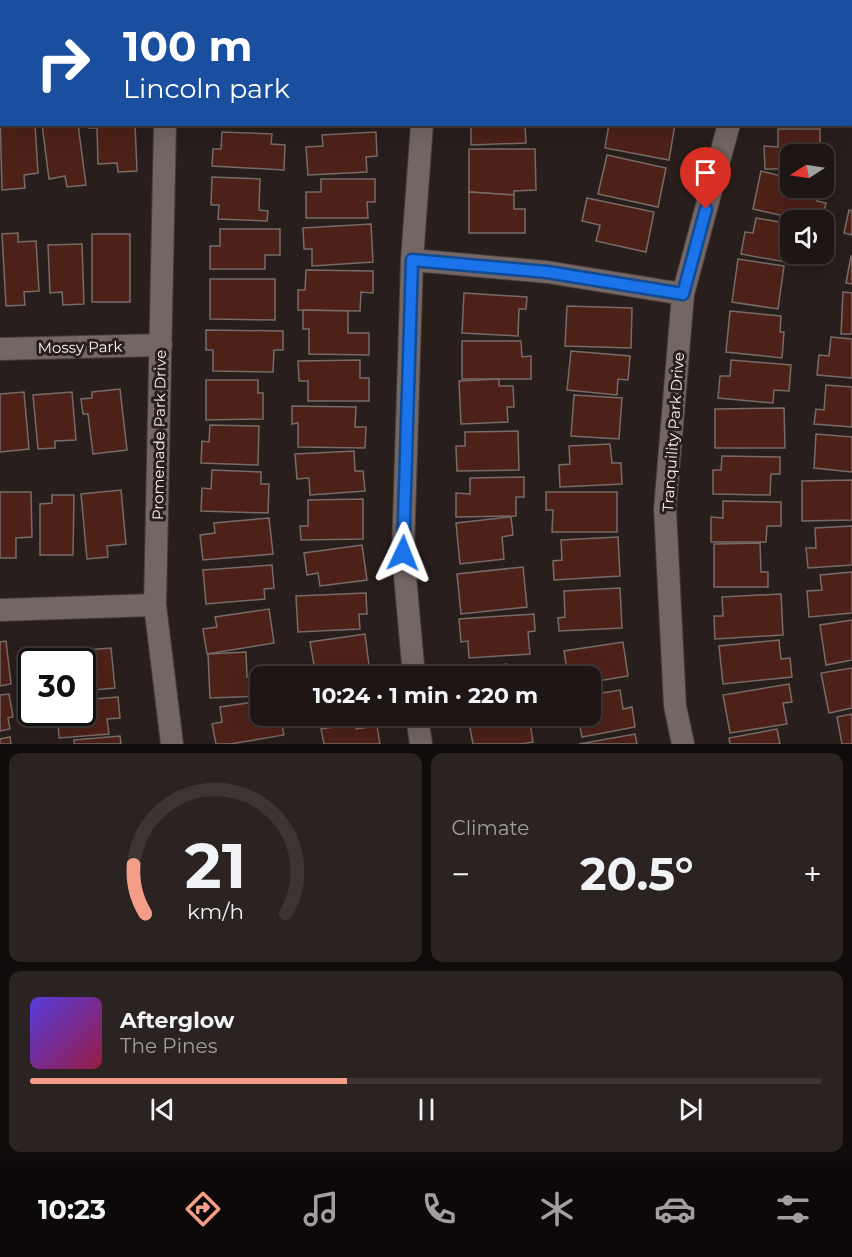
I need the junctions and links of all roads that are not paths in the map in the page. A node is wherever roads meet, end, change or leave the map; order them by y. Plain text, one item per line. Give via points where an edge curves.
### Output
1 (165, 126) edge
2 (422, 126) edge
3 (728, 126) edge
4 (412, 260) junction
5 (683, 294) junction
6 (161, 345) junction
7 (0, 349) edge
8 (155, 605) junction
9 (0, 610) edge
10 (413, 666) edge
11 (418, 726) edge
12 (172, 744) edge
13 (421, 744) edge
14 (683, 744) edge

1 - 6 street, Promenade Park Drive
2 - 4 street
3 - 5 street, Tranquility Park Drive
4 - 5 street via 547,272
4 - 10 street via 403,553
5 - 14 street, Tranquility Park Drive via 665,509 675,706
6 - 7 street, Mossy Park
6 - 8 street, Promenade Park Drive
8 - 9 street
8 - 12 street, Promenade Park Drive
11 - 13 street

